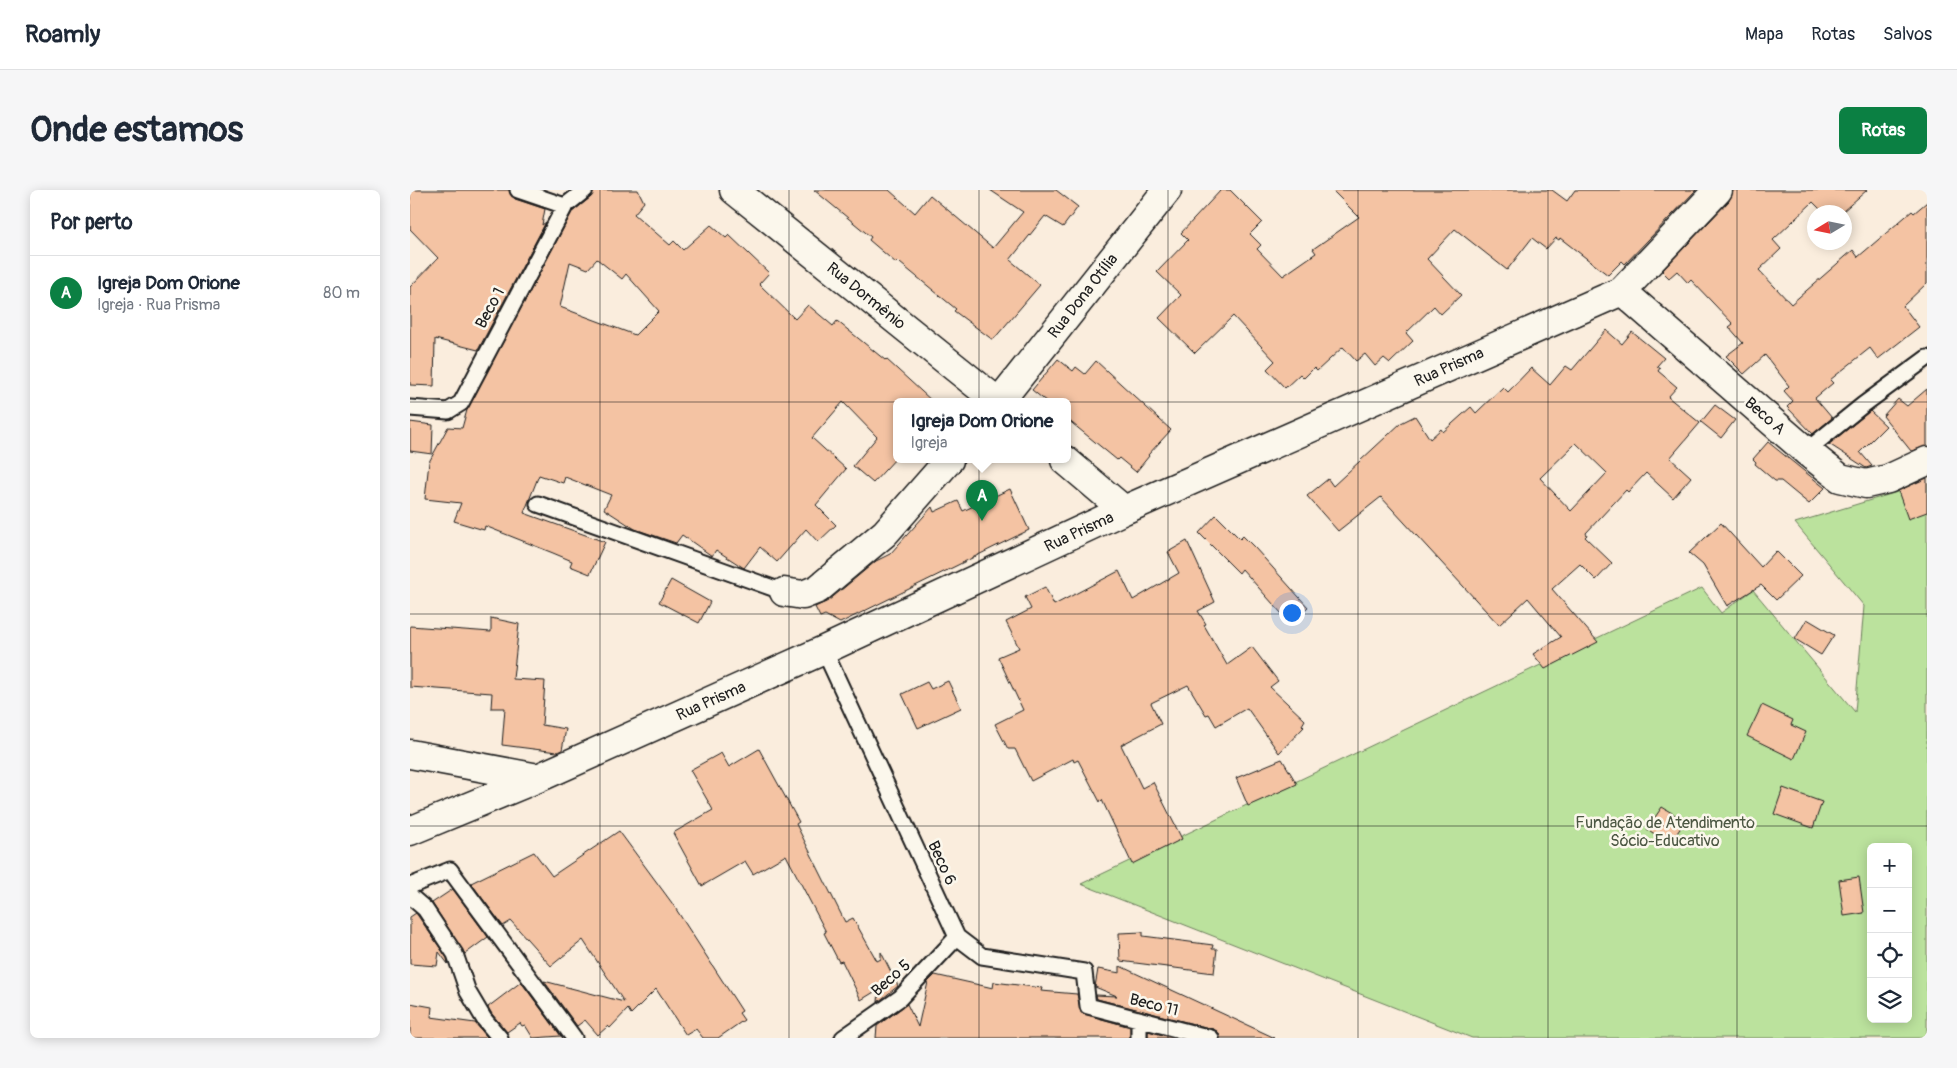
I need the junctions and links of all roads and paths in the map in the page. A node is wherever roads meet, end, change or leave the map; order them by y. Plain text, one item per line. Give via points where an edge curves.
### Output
1 (518, 190) edge
2 (586, 190) edge
3 (734, 190) edge
4 (1167, 190) edge
5 (1718, 190) edge
6 (565, 206) junction
7 (1622, 291) junction
8 (1927, 358) edge
9 (993, 398) edge
10 (1001, 398) edge
11 (410, 408) edge
12 (1806, 451) junction
13 (1927, 461) edge
14 (946, 463) edge
15 (1069, 463) edge
16 (538, 504) dead end
17 (1124, 510) junction
18 (784, 592) joint
19 (824, 650) junction
20 (410, 754) edge
21 (538, 778) junction
22 (410, 831) edge
23 (410, 886) edge
24 (410, 896) edge
25 (958, 937) junction
26 (1088, 1006) joint
27 (1139, 1019) junction
28 (500, 1038) edge
29 (574, 1038) edge
30 (843, 1038) edge
31 (1139, 1038) edge
32 (1211, 1038) edge

1 - 6 lane
2 - 6 lane, Beco 1
3 - 9 street, Rua Dormênio
4 - 10 street, Rua Dona Otília
5 - 7 street, Rua Prisma
6 - 11 lane, Beco 1 via 461,403 448,411
7 - 12 street, Beco A
7 - 17 street, Rua Prisma
8 - 12 lane
12 - 13 street, Beco A via 1840,478 1866,484 1888,479
14 - 18 street via 885,533 818,589 803,595
15 - 17 street
16 - 18 lane
17 - 19 street, Rua Prisma
19 - 21 street, Rua Prisma
19 - 25 lane, Beco 6
20 - 21 street
21 - 22 street, Rua Prisma
23 - 29 lane via 450,870
24 - 28 lane via 425,909 455,954 468,992
25 - 26 lane, Beco 6 via 982,956 1084,972
25 - 30 lane, Beco 5 via 900,998
26 - 27 lane, Beco 11
27 - 31 lane
27 - 32 lane, Beco 11

